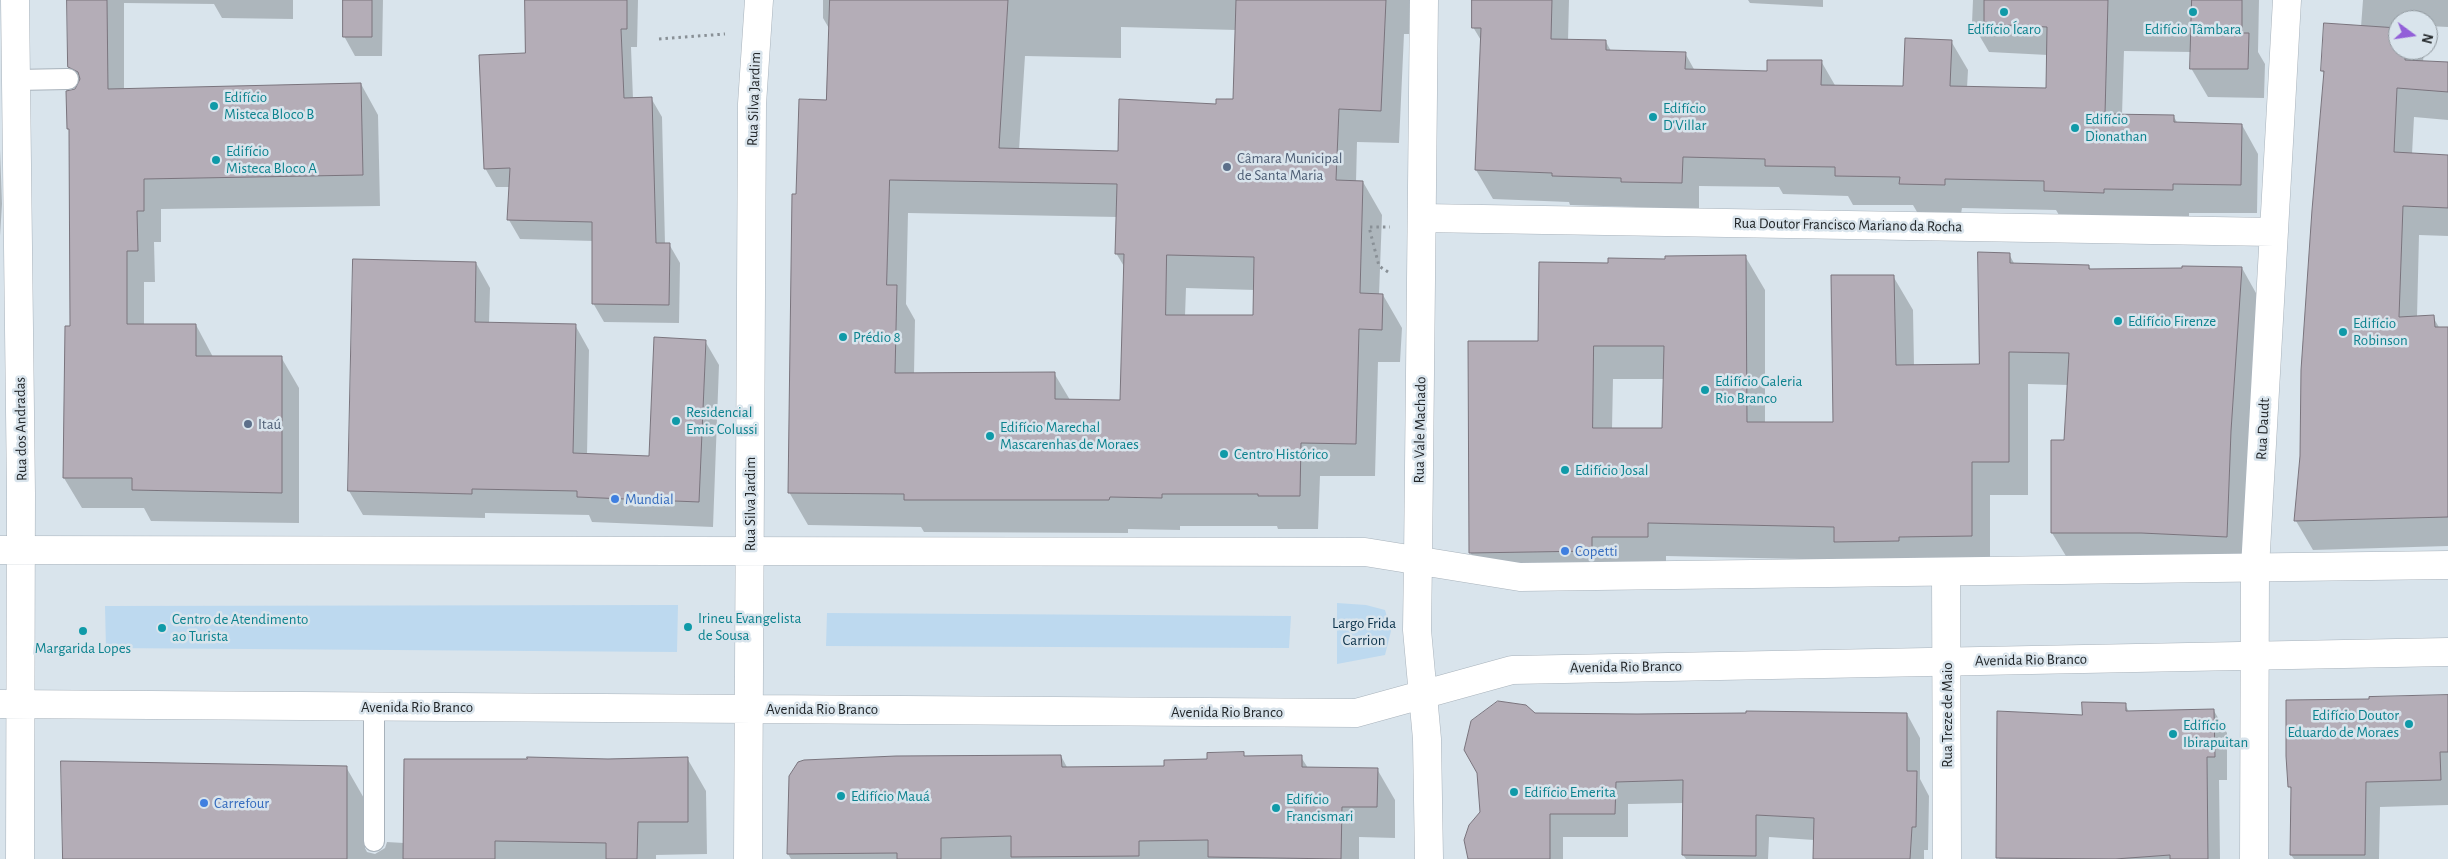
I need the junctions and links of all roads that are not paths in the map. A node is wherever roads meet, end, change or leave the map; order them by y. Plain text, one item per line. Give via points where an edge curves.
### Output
1 (15, 0) edge
2 (759, 0) edge
3 (1424, 0) edge
4 (2287, 0) edge
5 (68, 79) dead end
6 (16, 80) junction
7 (1422, 218) junction
8 (2274, 232) junction
9 (11, 551) edge
10 (749, 551) junction
11 (1418, 560) junction
12 (2448, 565) edge
13 (2255, 568) junction
14 (1946, 572) junction
15 (2448, 652) edge
16 (2255, 656) junction
17 (1947, 661) junction
18 (1423, 694) junction
19 (10, 704) edge
20 (374, 707) junction
21 (748, 708) junction
22 (374, 841) dead end
23 (20, 859) edge
24 (748, 859) edge
25 (1429, 859) edge
26 (1947, 859) edge
27 (2254, 859) edge

1 - 6 street, Rua dos Andradas
2 - 10 street, Rua Silva Jardim via 752,104
3 - 7 street, Rua Vale Machado
4 - 8 street, Rua Daudt
5 - 6 lane
6 - 9 street, Rua dos Andradas
7 - 8 street, Rua Doutor Francisco Mariano da Rocha
7 - 11 street, Rua Vale Machado
8 - 13 street, Rua Daudt
9 - 10 street
9 - 19 street, Rua dos Andradas
10 - 11 street via 1365,552
10 - 21 street, Rua Silva Jardim
11 - 14 street via 1520,577
11 - 18 street, Rua Vale Machado via 1417,630
12 - 13 street
13 - 14 street
13 - 16 street, Rua Daudt
14 - 17 street, Rua Treze de Maio
15 - 16 street, Avenida Rio Branco
16 - 17 street, Avenida Rio Branco
16 - 27 street, Rua Daudt
17 - 18 street, Avenida Rio Branco via 1512,670
17 - 26 street, Rua Treze de Maio
18 - 21 street, Avenida Rio Branco via 1356,713
18 - 25 street, Rua Vale Machado
19 - 20 street, Avenida Rio Branco
19 - 23 street, Rua dos Andradas
20 - 21 street, Avenida Rio Branco
20 - 22 lane
21 - 24 street, Rua Silva Jardim

